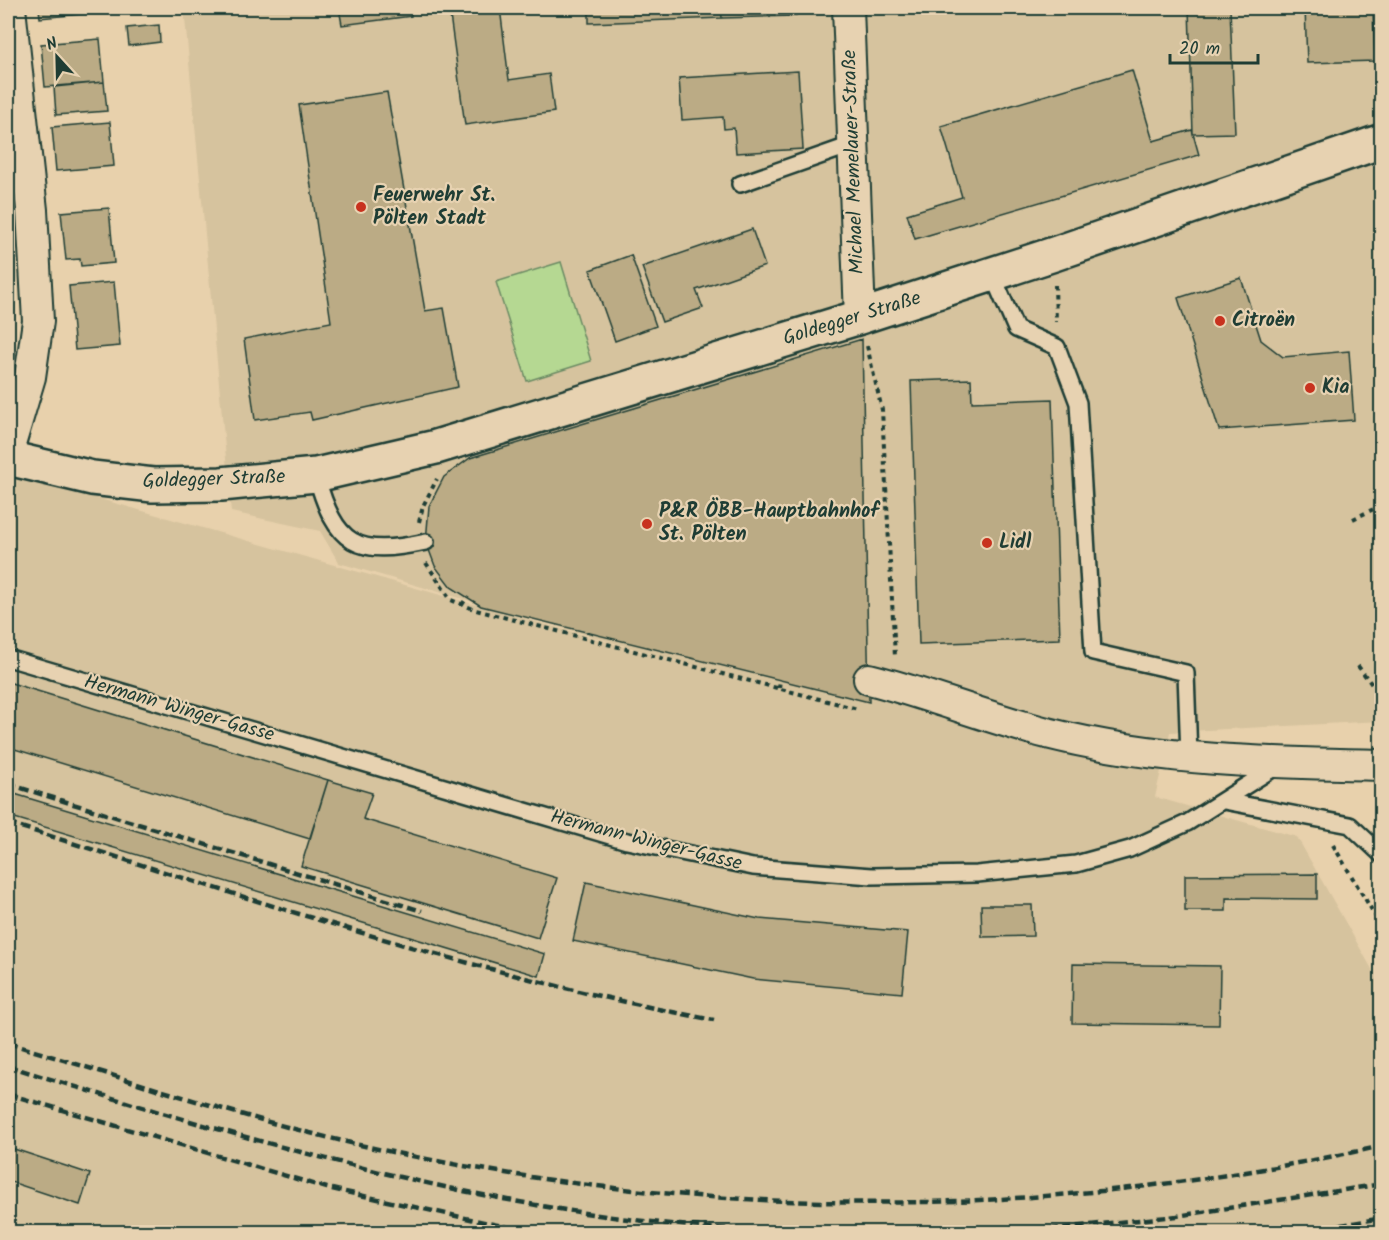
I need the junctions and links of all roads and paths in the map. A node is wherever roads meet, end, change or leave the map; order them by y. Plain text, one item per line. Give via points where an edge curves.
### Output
1 (9, 8) edge
2 (848, 8) edge
3 (1382, 141) edge
4 (854, 144) junction
5 (740, 184) dead end
6 (1054, 254) junction
7 (992, 274) junction
8 (860, 317) junction
9 (1056, 347) junction
10 (436, 447) junction
11 (8, 451) edge
12 (8, 458) edge
13 (316, 475) junction
14 (1382, 506) edge
15 (1353, 519) dead end
16 (422, 543) junction
17 (467, 597) dead end
18 (462, 605) junction
19 (8, 658) edge
20 (1358, 666) dead end
21 (780, 680) dead end
22 (883, 683) joint
23 (779, 688) junction
24 (1382, 698) edge
25 (870, 712) dead end
26 (1190, 756) junction
27 (1282, 763) junction
28 (1382, 765) edge
29 (1224, 801) junction
30 (1331, 842) dead end
31 (1382, 855) edge
32 (1382, 927) edge

1 - 11 street via 32,210 38,321 30,377
2 - 4 street, Michael Memelauer-Straße
3 - 6 main road, Goldegger Straße
4 - 5 lane
4 - 8 street, Michael Memelauer-Straße
6 - 7 main road, Goldegger Straße
6 - 9 path
7 - 8 main road, Goldegger Straße
7 - 9 lane via 1016,329
8 - 10 main road, Goldegger Straße
8 - 22 path via 882,410
9 - 26 lane via 1078,403 1093,652 1186,673
10 - 13 main road, Goldegger Straße
10 - 16 path via 442,470 423,506
12 - 13 main road, Goldegger Straße via 92,478 153,485 221,484
13 - 16 lane via 322,497 345,536 353,542 368,548 394,549
14 - 15 path
16 - 18 path via 441,588 451,600
17 - 18 path
18 - 23 path
19 - 29 lane, Hermann Winger-Gasse via 627,841 753,867 872,876 977,874 1076,864 1130,849 1187,824
20 - 24 path
21 - 23 path
22 - 26 street via 1047,733 1121,748
23 - 25 path
26 - 27 street
27 - 28 street
27 - 29 lane, Hermann Winger-Gasse
29 - 31 lane via 1350,825
30 - 32 path

